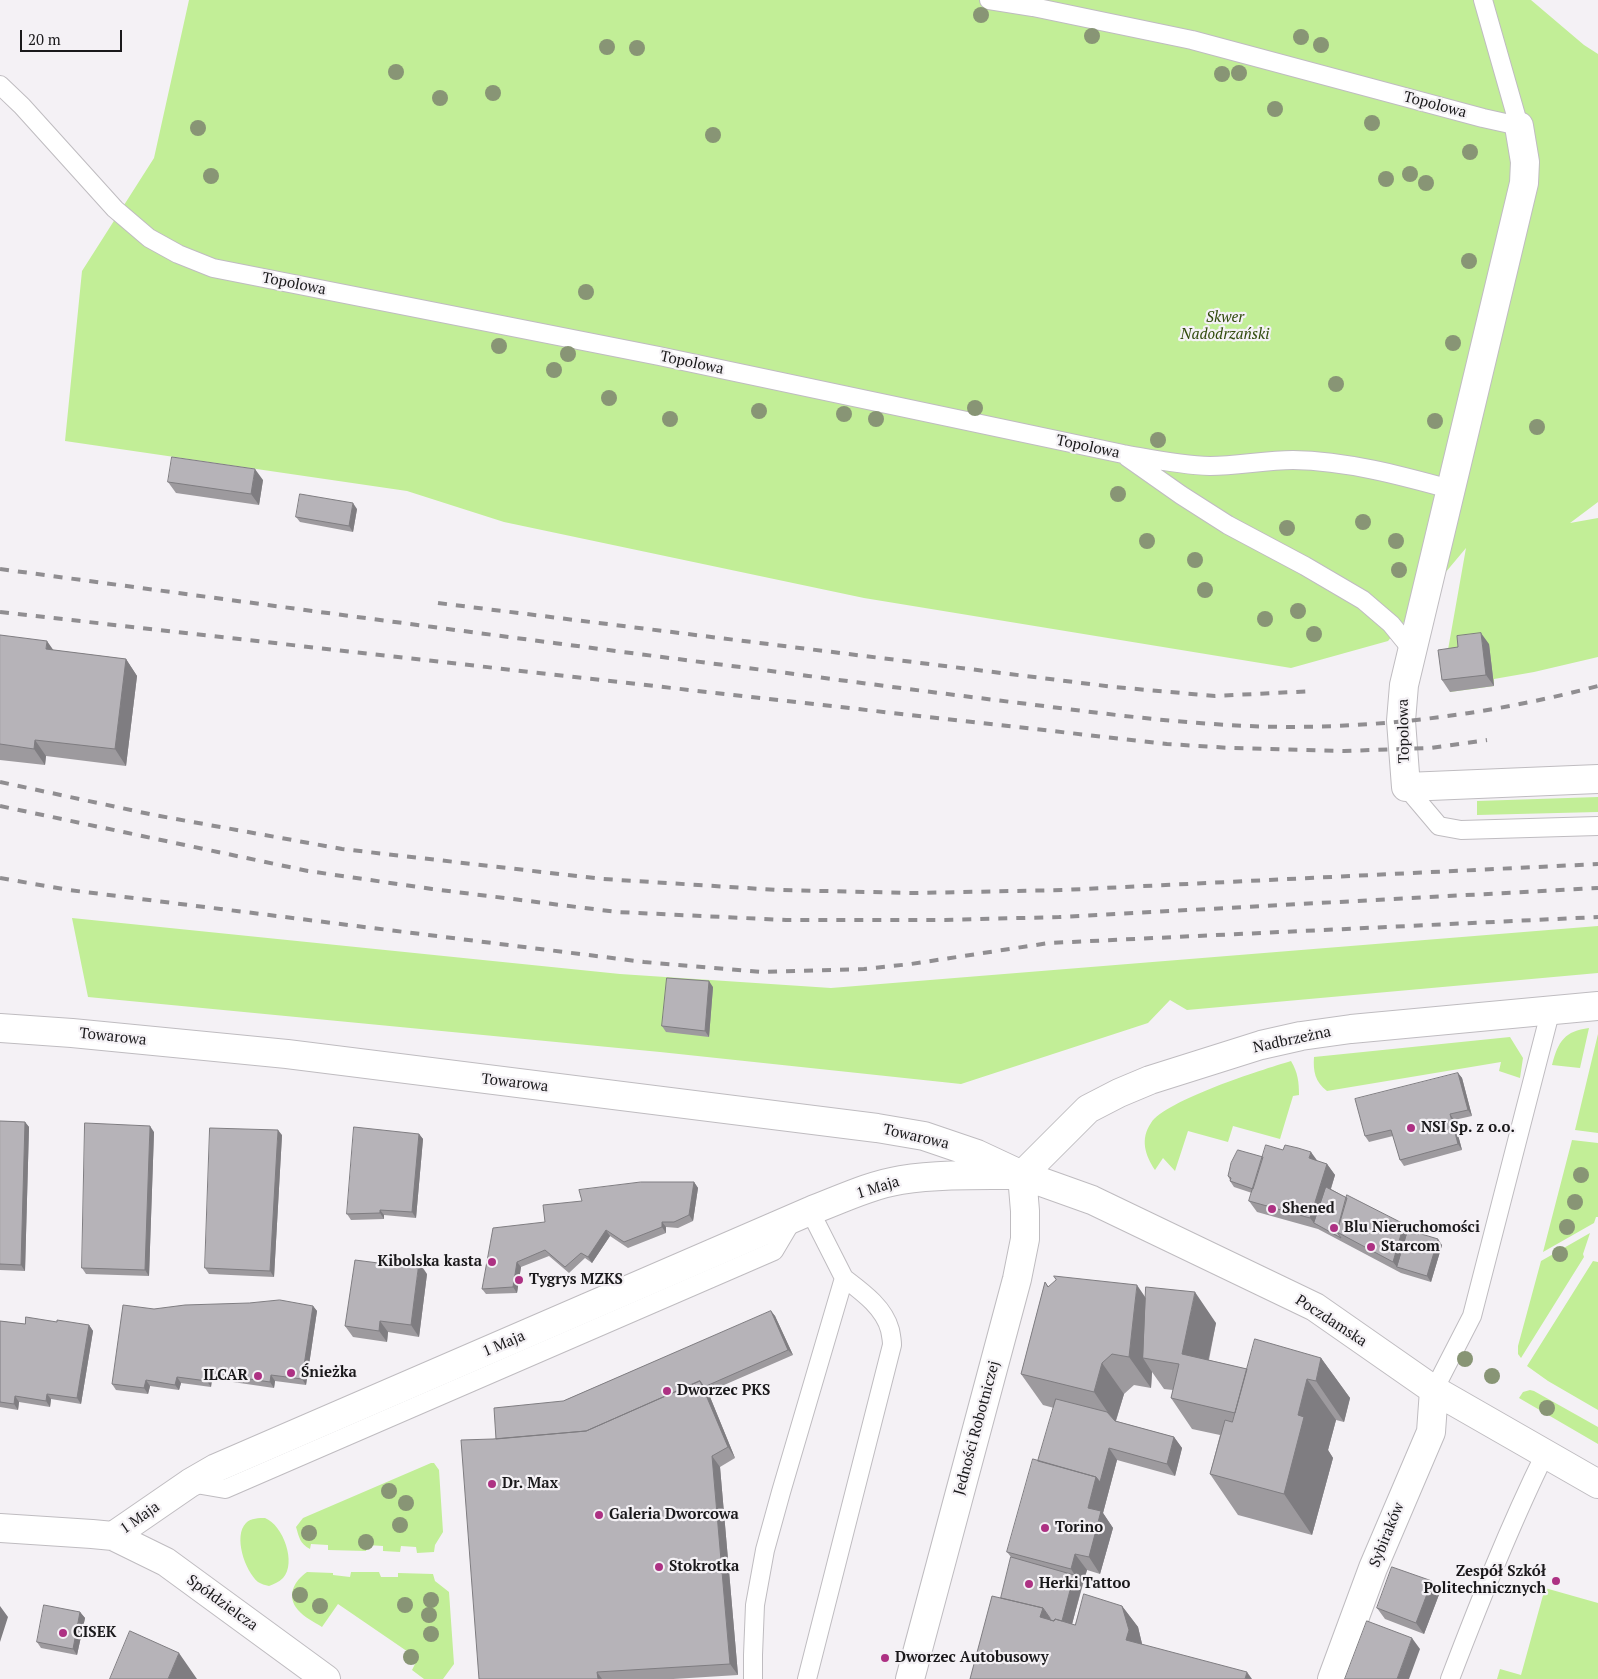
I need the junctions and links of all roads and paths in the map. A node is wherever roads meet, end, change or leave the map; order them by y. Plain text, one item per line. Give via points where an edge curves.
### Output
1 (989, 0) edge
2 (1483, 0) edge
3 (0, 85) edge
4 (1519, 126) junction
5 (1123, 454) junction
6 (1450, 489) junction
7 (1413, 651) junction
8 (1598, 778) edge
9 (1406, 786) junction
10 (1598, 826) edge
11 (1598, 1006) edge
12 (1551, 1009) junction
13 (0, 1028) edge
14 (1022, 1175) junction
15 (802, 1215) junction
16 (844, 1278) junction
17 (1434, 1390) junction
18 (1545, 1454) junction
19 (1598, 1484) edge
20 (0, 1528) edge
21 (113, 1536) junction
22 (326, 1679) edge
23 (754, 1679) edge
24 (807, 1679) edge
25 (910, 1679) edge
26 (1332, 1679) edge
27 (1450, 1679) edge

1 - 4 lane, Topolowa via 1192,40
2 - 4 lane
3 - 5 lane, Topolowa via 115,209 150,238 213,268 660,356
4 - 6 street, Topolowa via 1525,162 1524,183
5 - 6 lane, Topolowa via 1211,466 1292,460 1340,464
5 - 7 lane via 1228,525 1363,600 1391,624
6 - 7 street, Topolowa
7 - 9 street, Topolowa via 1404,685 1401,721
8 - 9 street
9 - 10 lane via 1439,826 1461,830
11 - 12 street, Nadbrzeżna
12 - 14 street, Nadbrzeżna via 1301,1036 1150,1080 1088,1110
12 - 17 lane via 1472,1316
13 - 14 street, Towarowa via 287,1054 877,1128 924,1136 977,1154
14 - 15 street, 1 Maja via 901,1180
14 - 17 street, Poczdamska via 1092,1200 1315,1307
14 - 25 street, Jedności Robotniczej via 1025,1239 1018,1279
15 - 16 lane
15 - 21 street, 1 Maja via 216,1468
16 - 23 lane via 765,1550 755,1604
16 - 24 lane via 884,1316 892,1345
17 - 18 street, Poczdamska
17 - 26 street, Sybiraków via 1430,1432 1373,1568
18 - 19 street, Poczdamska
18 - 27 lane via 1489,1578
20 - 21 street, 1 Maja
21 - 22 street, Spółdzielcza via 166,1562

